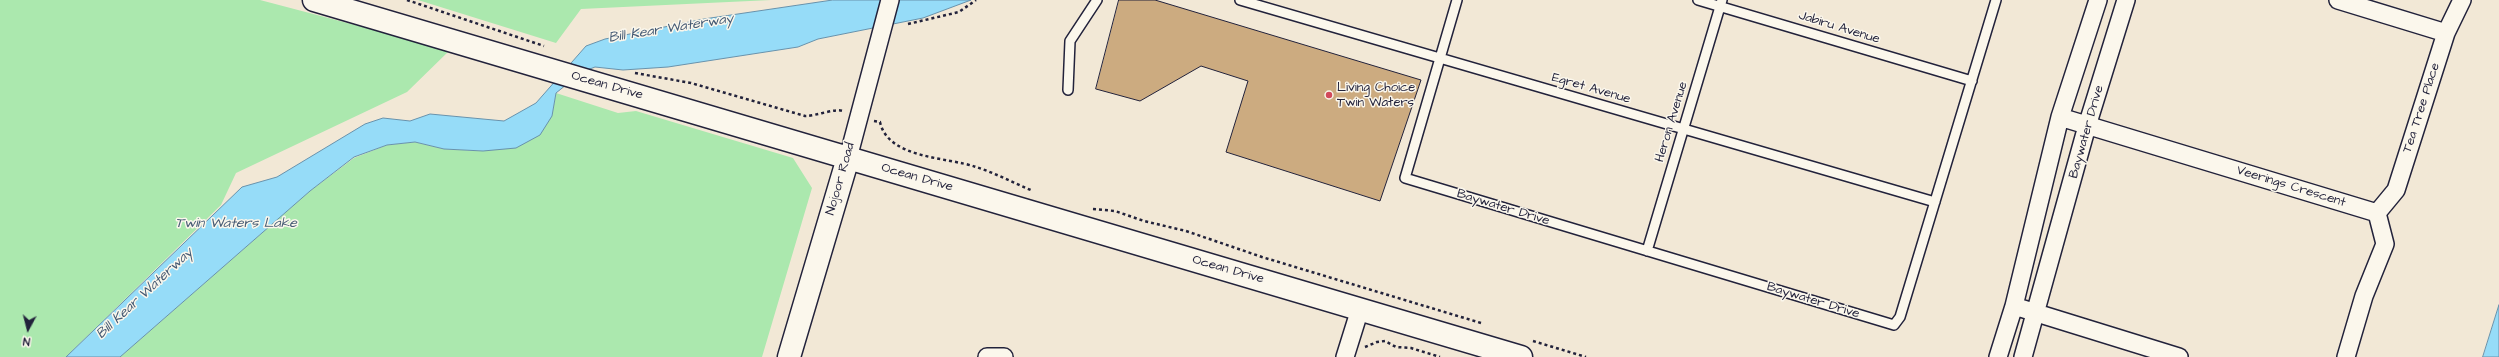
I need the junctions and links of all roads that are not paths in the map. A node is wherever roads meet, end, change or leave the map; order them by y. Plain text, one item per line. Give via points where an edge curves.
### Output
1 (314, 0) edge
2 (890, 0) edge
3 (1097, 0) edge
4 (1240, 0) edge
5 (1458, 0) edge
6 (1698, 0) edge
7 (1996, 0) edge
8 (2098, 0) edge
9 (2126, 0) edge
10 (2338, 0) edge
11 (2462, 0) edge
12 (1721, 3) edge
13 (2446, 33) junction
14 (1440, 58) junction
15 (1972, 81) junction
16 (1068, 90) dead end
17 (2060, 117) junction
18 (2087, 126) junction
19 (1684, 129) junction
20 (848, 158) junction
21 (1935, 202) junction
22 (2377, 213) junction
23 (1647, 251) junction
24 (2014, 306) junction
25 (1360, 309) junction
26 (2037, 314) junction
27 (1523, 348) edge
28 (1347, 350) edge
29 (789, 357) edge
30 (987, 357) edge
31 (1004, 357) edge
32 (1998, 357) edge
33 (2024, 357) edge
34 (2178, 357) edge
35 (2346, 357) edge

1 - 20 street, Ocean Drive
2 - 20 street, Nojoor Road
3 - 16 lane via 1070,41
4 - 14 lane, Egret Avenue
5 - 14 lane
6 - 12 lane, Jabiru Avenue
7 - 15 lane, Baywater Drive
8 - 17 street
9 - 18 street, Baywater Drive
10 - 13 street
11 - 13 street, Tea Tree Place
12 - 15 lane, Jabiru Avenue
12 - 19 lane, Heron Avenue
13 - 22 street, Tea Tree Place via 2396,190
14 - 19 lane, Egret Avenue
14 - 23 lane, Baywater Drive via 1405,178
15 - 21 lane, Baywater Drive
17 - 18 street, Veerings Crescent
17 - 24 street
18 - 22 street, Veerings Crescent
18 - 26 street, Baywater Drive
19 - 21 lane, Egret Avenue
19 - 23 lane, Heron Avenue
20 - 25 street, Ocean Drive
20 - 29 street, Nojoor Road
21 - 23 lane, Baywater Drive via 1900,317 1894,325
22 - 35 street via 2386,244 2364,296
24 - 26 street
24 - 32 street
25 - 27 street, Ocean Drive
25 - 28 street
26 - 33 street, Baywater Drive
26 - 34 street
30 - 31 street

